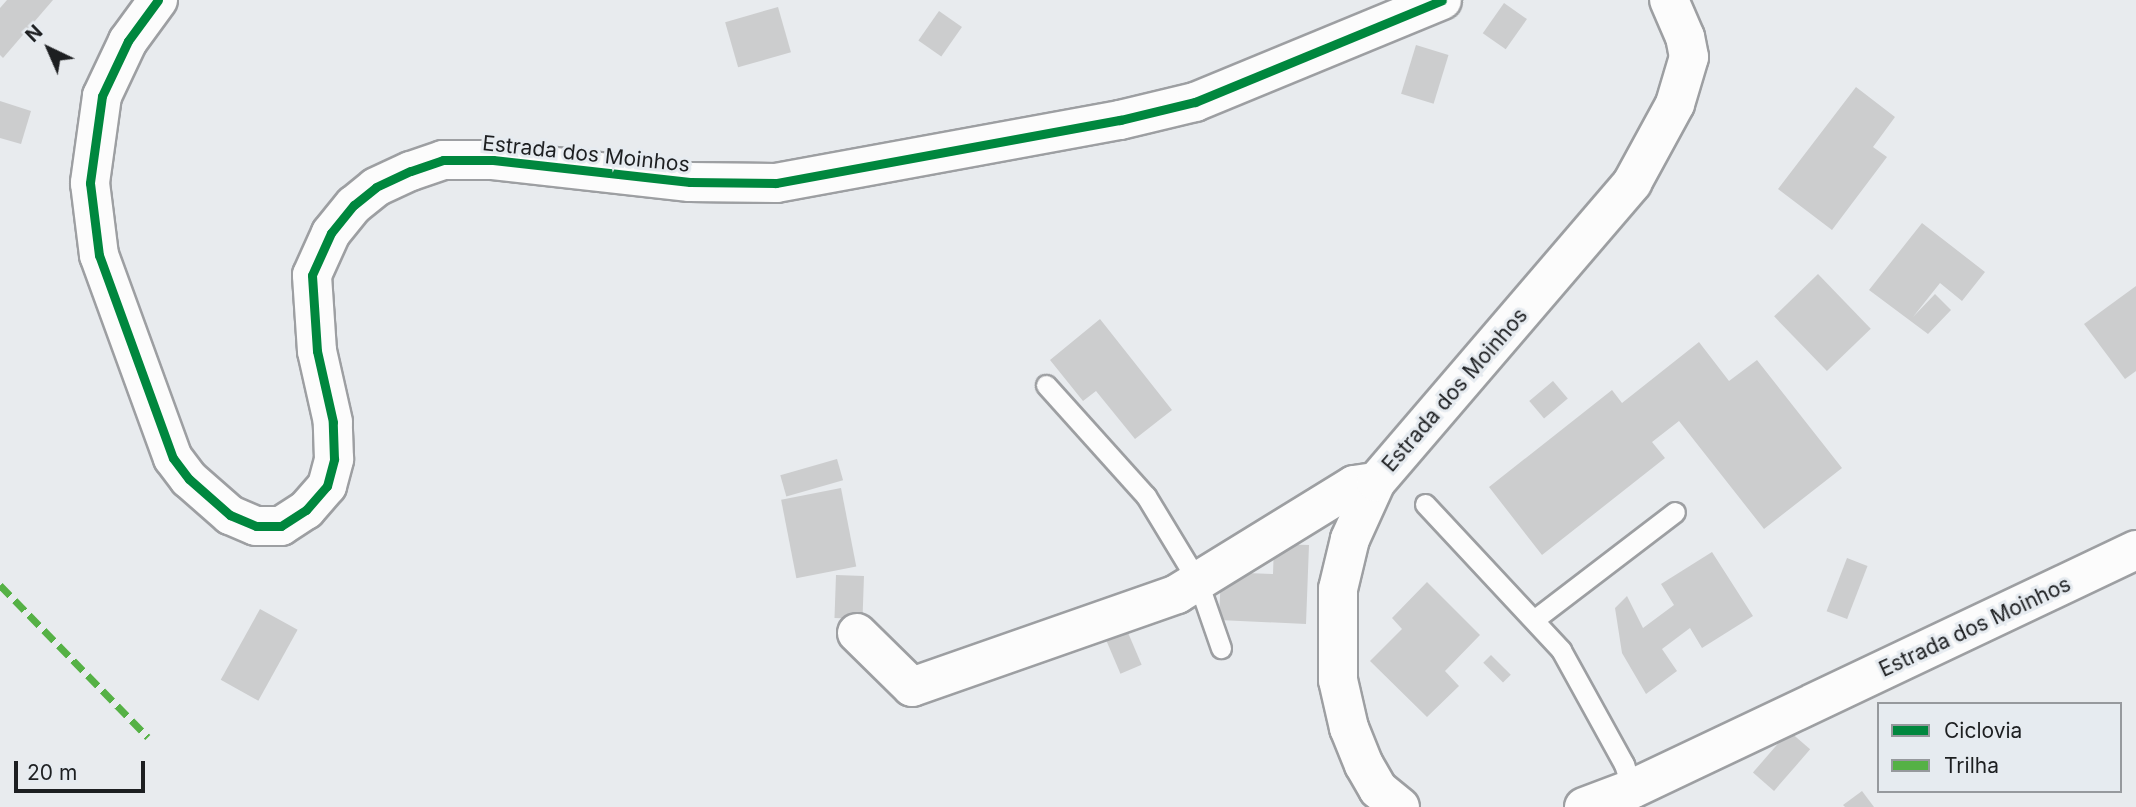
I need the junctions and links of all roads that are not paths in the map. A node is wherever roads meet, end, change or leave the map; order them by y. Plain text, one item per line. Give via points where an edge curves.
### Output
1 (158, 0) edge
2 (1442, 0) edge
3 (1669, 0) edge
4 (1046, 385) dead end
5 (1376, 482) junction
6 (1425, 504) dead end
7 (1675, 512) dead end
8 (2136, 550) edge
9 (1198, 582) junction
10 (1535, 619) junction
11 (857, 633) dead end
12 (1221, 648) dead end
13 (1632, 789) junction
14 (1400, 807) edge
15 (1584, 807) edge

1 - 2 street, Estrada dos Moinhos via 128,41 102,96 90,183 99,255 173,458 189,480 230,515 256,526 281,526 306,510 327,486 334,459 333,422 317,351 312,275 331,233 354,205 376,187 411,171 443,160 493,160 690,182 776,183 1195,102
3 - 5 street, Estrada dos Moinhos via 1689,57 1675,104 1632,183
4 - 9 lane via 1146,496
5 - 9 street via 1354,485
5 - 14 street, Estrada dos Moinhos via 1350,539 1338,589 1338,680 1364,765 1378,789
6 - 10 lane
7 - 10 lane
8 - 13 street, Estrada dos Moinhos
9 - 11 street via 1177,594 912,687
9 - 12 lane
10 - 13 lane via 1561,650 1624,764
13 - 15 street, Estrada dos Moinhos

